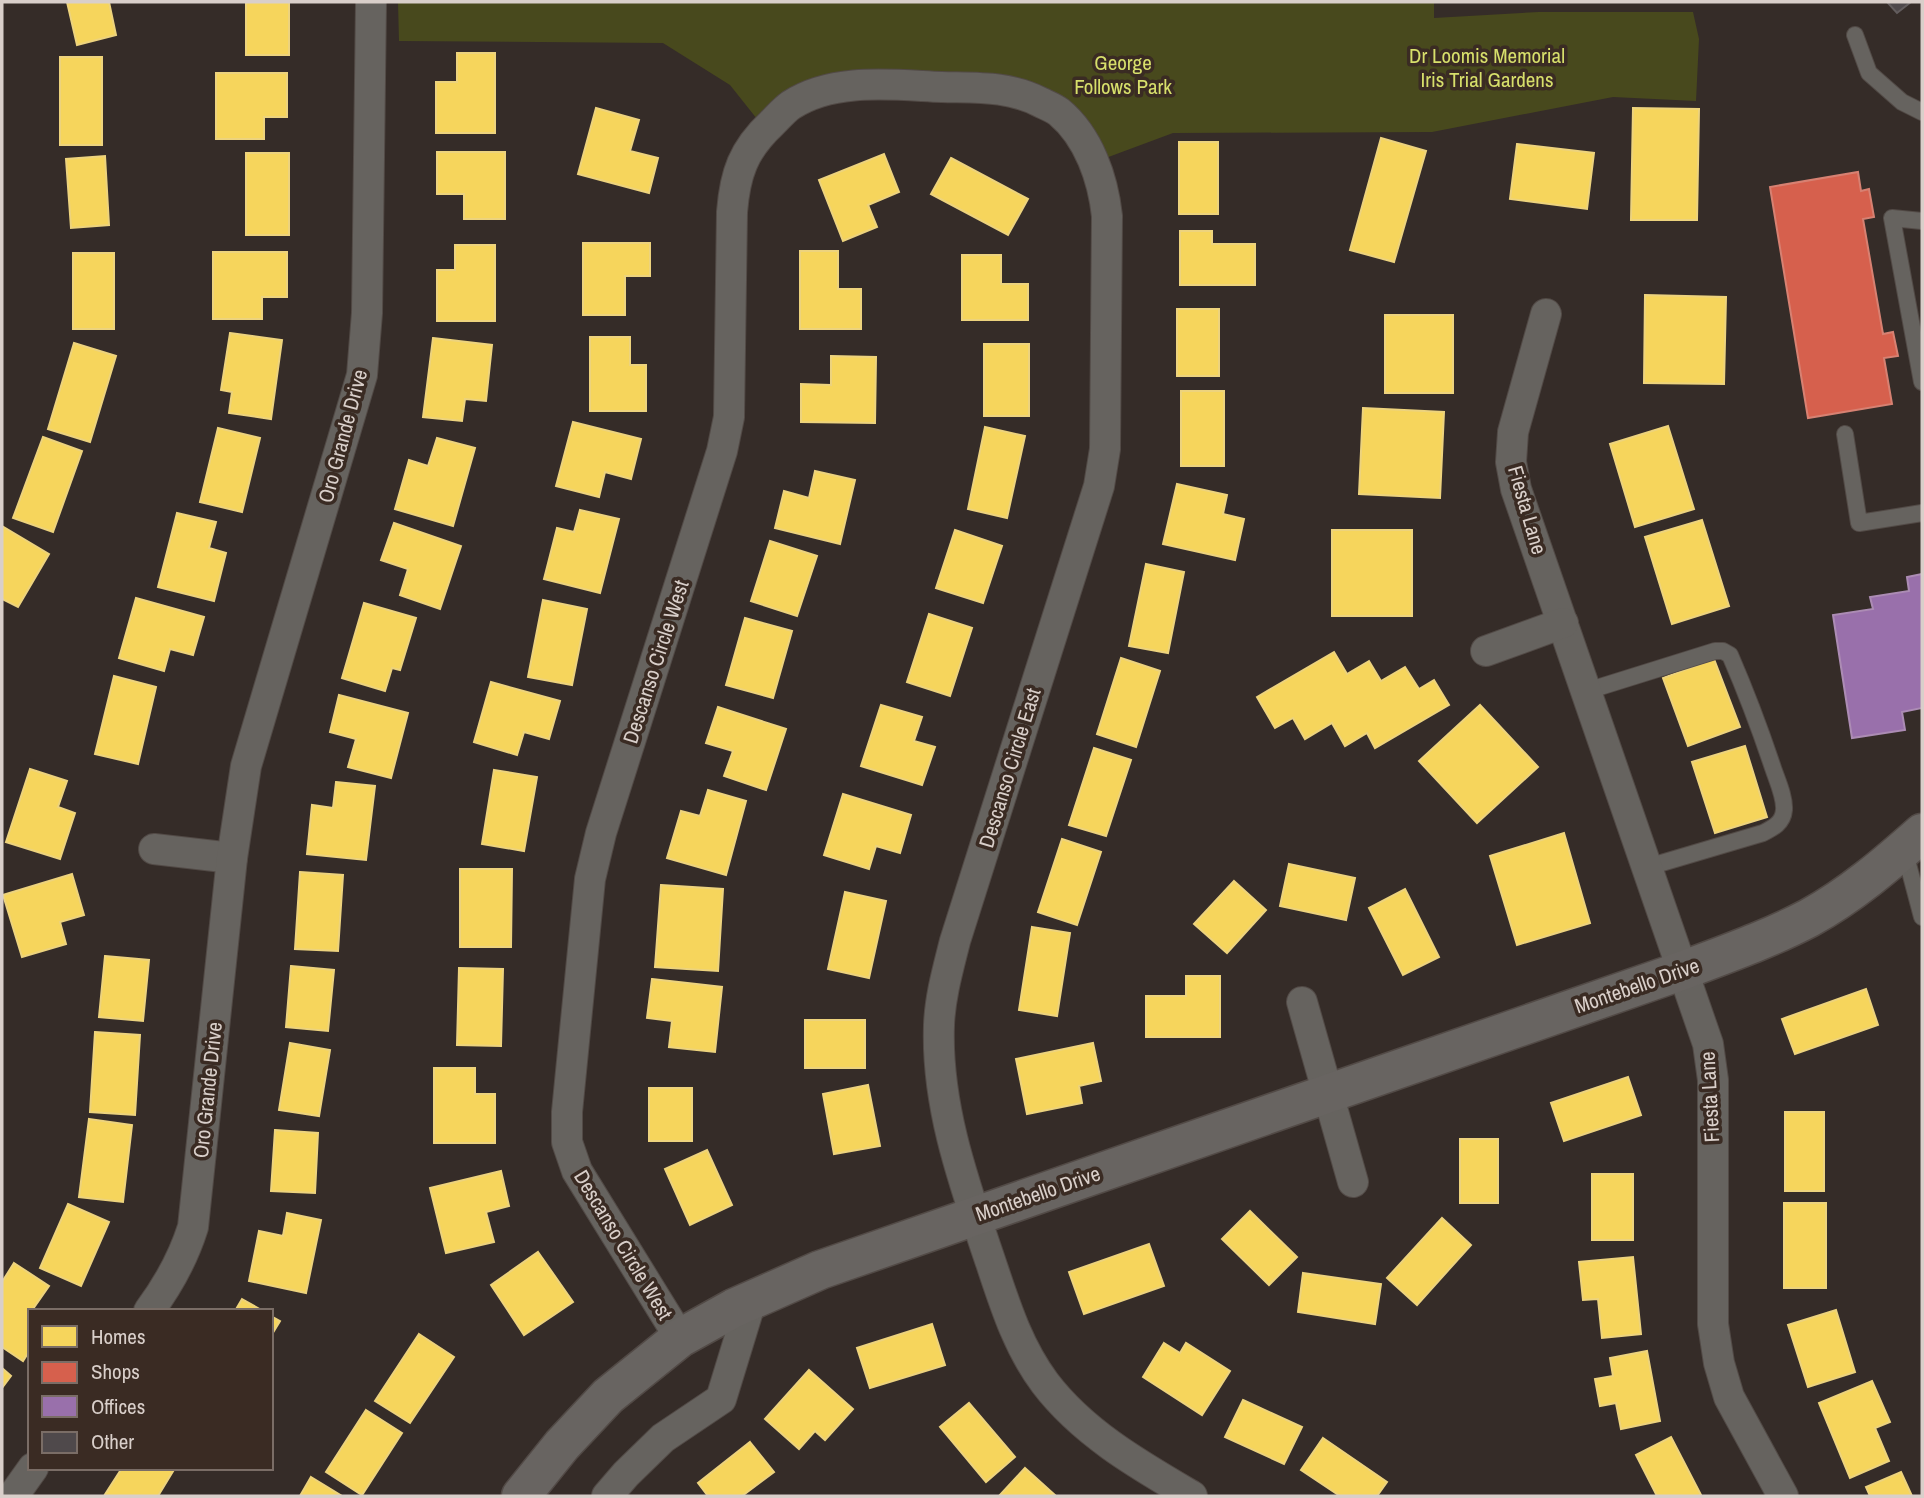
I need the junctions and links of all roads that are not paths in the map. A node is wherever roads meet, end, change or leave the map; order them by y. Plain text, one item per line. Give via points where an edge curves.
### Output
1 (371, 2) edge
2 (1855, 35) dead end
3 (917, 86) joint
4 (1922, 112) edge
5 (1922, 221) edge
6 (1546, 314) dead end
7 (1922, 382) edge
8 (1845, 434) dead end
9 (1922, 513) edge
10 (1563, 623) junction
11 (1486, 650) dead end
12 (1587, 691) junction
13 (1913, 841) edge
14 (153, 849) dead end
15 (232, 858) junction
16 (1648, 867) junction
17 (1922, 917) edge
18 (1684, 970) junction
19 (1302, 1002) dead end
20 (1328, 1094) junction
21 (1353, 1182) dead end
22 (975, 1216) junction
23 (751, 1301) junction
24 (150, 1309) edge
25 (680, 1338) junction
26 (32, 1470) edge
27 (13, 1496) edge
28 (521, 1496) edge
29 (607, 1496) edge
30 (1192, 1496) edge
31 (1783, 1496) edge

1 - 15 street, Oro Grande Drive via 367,313 362,375 246,766
2 - 4 lane via 1869,73 1902,102
3 - 22 street, Descanso Circle East via 1003,88 1059,111 1095,162 1104,186 1107,216 1105,449 1099,486 955,941 939,1024 946,1114
3 - 25 street, Descanso Circle West via 849,85 813,93 790,106 746,152 734,182 729,417 722,451 590,879 567,1142 577,1171
5 - 7 lane via 1892,218
6 - 10 street, Fiesta Lane via 1513,432 1511,462 1516,489
8 - 9 lane via 1859,523
10 - 11 street
10 - 12 street, Fiesta Lane
12 - 16 street, Fiesta Lane
12 - 16 lane via 1723,651 1730,655 1756,720 1780,790 1781,820 1763,834
13 - 17 lane
13 - 18 street, Montebello Drive via 1853,890 1810,917
14 - 15 street
15 - 24 street, Oro Grande Drive via 193,1227 184,1256
16 - 18 street, Fiesta Lane
18 - 20 street, Montebello Drive
18 - 31 street, Fiesta Lane via 1708,1044 1713,1080 1713,1324 1719,1363 1730,1397
19 - 20 street
20 - 21 street
20 - 22 street, Montebello Drive
22 - 23 street, Montebello Drive via 820,1270
22 - 30 street, Descanso Circle East via 1017,1338 1045,1383 1076,1419
23 - 25 street, Montebello Drive
23 - 29 street via 720,1399 663,1438
25 - 28 street, Montebello Drive via 608,1396
26 - 27 street

